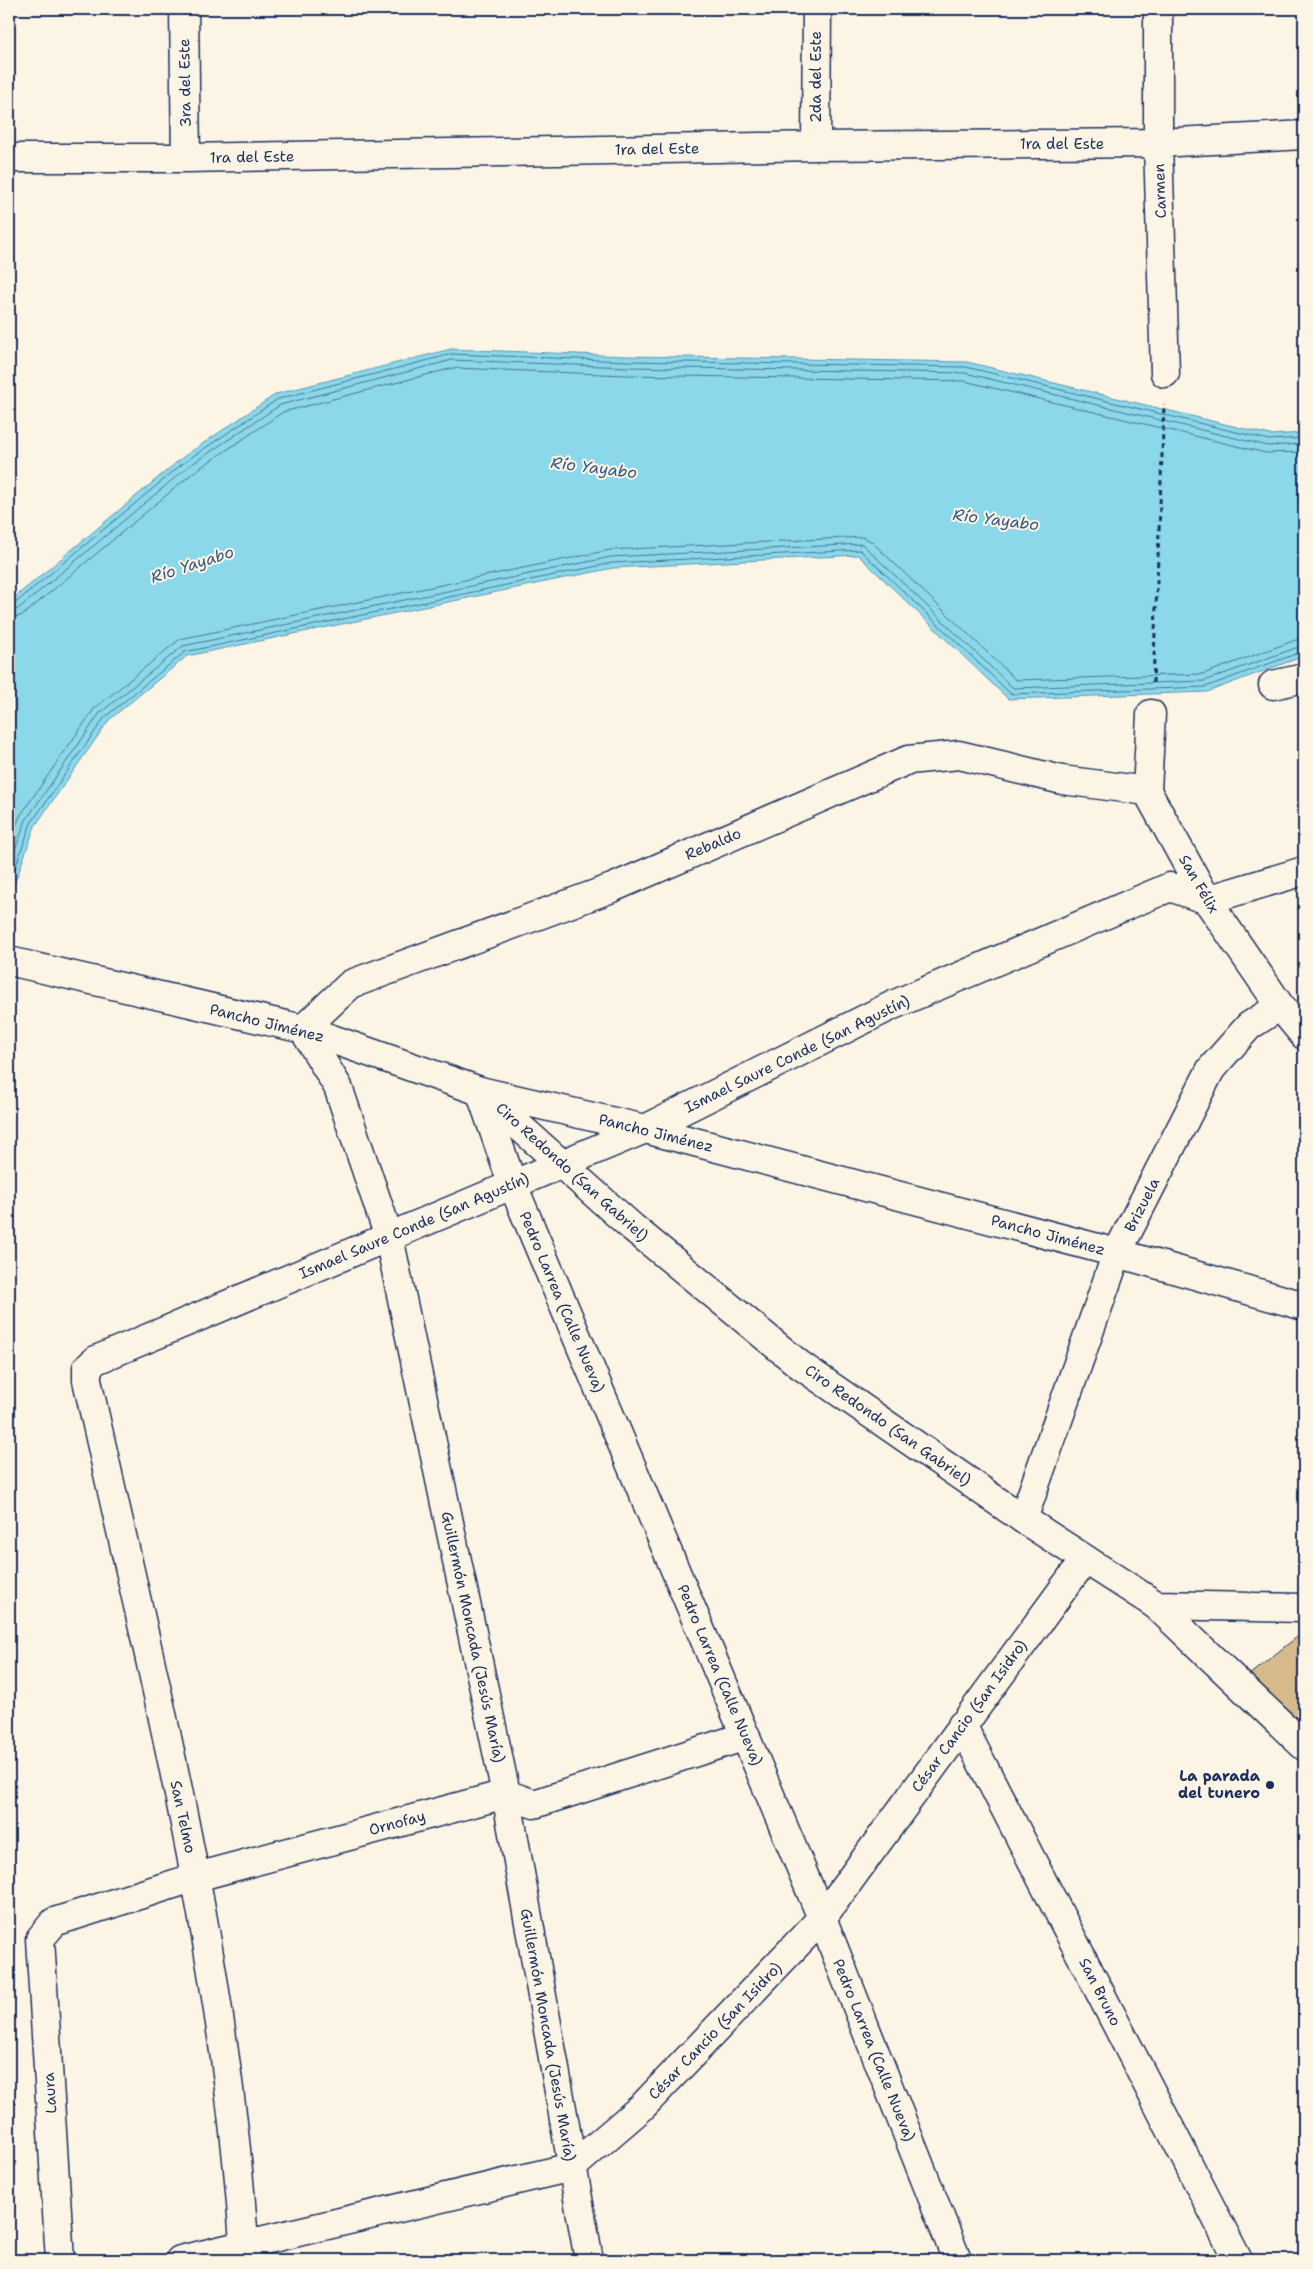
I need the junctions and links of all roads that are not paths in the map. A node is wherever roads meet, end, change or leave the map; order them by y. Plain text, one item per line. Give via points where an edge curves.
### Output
1 (184, 9) edge
2 (816, 9) edge
3 (1158, 9) edge
4 (1304, 135) edge
5 (1158, 143) junction
6 (816, 146) junction
7 (9, 158) edge
8 (186, 158) junction
9 (1165, 373) road end
10 (1304, 678) edge
11 (1273, 685) dead end
12 (1152, 714) road end
13 (1147, 790) junction
14 (1304, 871) edge
15 (1207, 900) junction
16 (9, 962) edge
17 (1280, 1006) junction
18 (303, 1030) junction
19 (1304, 1035) edge
20 (480, 1091) junction
21 (645, 1129) junction
22 (563, 1163) junction
23 (512, 1184) junction
24 (389, 1237) junction
25 (1117, 1253) junction
26 (1304, 1306) edge
27 (87, 1380) joint
28 (1023, 1519) junction
29 (1085, 1559) junction
30 (1156, 1605) junction
31 (1304, 1608) edge
32 (962, 1725) junction
33 (746, 1736) junction
34 (1304, 1746) edge
35 (506, 1794) junction
36 (196, 1877) junction
37 (822, 1918) junction
38 (47, 1928) joint
39 (572, 2167) junction
40 (245, 2253) edge
41 (60, 2260) edge
42 (180, 2260) edge
43 (589, 2260) edge
44 (957, 2260) edge
45 (1238, 2260) edge

1 - 8 street, 3ra del Este
2 - 6 street, 2da del Este
3 - 5 street, Carmen
4 - 5 street, 1ra del Este
5 - 6 street, 1ra del Este
5 - 9 street, Carmen
6 - 8 street, 1ra del Este
7 - 8 street, 1ra del Este
10 - 11 street
12 - 13 street
13 - 15 street, San Félix
13 - 18 street, Rebaldo via 1062,780 959,755 908,760 612,888 351,984
14 - 15 street
15 - 17 street, San Félix
15 - 21 street, Ismael Saure Conde (San Agustín) via 1170,887 893,1005
16 - 18 street, Pancho Jiménez
17 - 19 street, San Félix
17 - 25 street, Brizuela via 1249,1026 1212,1070
18 - 20 street, Pancho Jiménez
18 - 24 street, Guillermón Moncada (Jesús María) via 338,1087
20 - 21 street, Pancho Jiménez
20 - 22 street, Ciro Redondo (San Gabriel)
20 - 23 street, Pedro Larrea (Calle Nueva)
21 - 22 street, Ismael Saure Conde (San Agustín)
21 - 25 street, Pancho Jiménez
22 - 23 street, Ismael Saure Conde (San Agustín)
22 - 28 street, Ciro Redondo (San Gabriel) via 632,1227 800,1365
23 - 24 street, Ismael Saure Conde (San Agustín)
23 - 33 street, Pedro Larrea (Calle Nueva)
24 - 27 street, Ismael Saure Conde (San Agustín) via 96,1360 87,1368
24 - 35 street, Guillermón Moncada (Jesús María)
25 - 26 street, Pancho Jiménez
25 - 28 street, Brizuela
27 - 36 street, San Telmo
28 - 29 street, Ciro Redondo (San Gabriel)
29 - 30 street, Ciro Redondo (San Gabriel)
29 - 32 street, César Cancio (San Isidro)
30 - 31 street
30 - 34 street, Ciro Redondo (San Gabriel)
32 - 37 street, César Cancio (San Isidro)
32 - 45 street, San Bruno
33 - 35 street via 534,1804
33 - 37 street, Pedro Larrea (Calle Nueva)
35 - 36 street, Ornofay
35 - 39 street, Guillermón Moncada (Jesús María)
36 - 38 street, Ornofay via 54,1922
36 - 40 street, San Telmo via 230,2098
37 - 39 street, César Cancio (San Isidro) via 642,2108
37 - 44 street, Pedro Larrea (Calle Nueva)
38 - 41 street, Laura via 40,1939
39 - 40 street, César Cancio (San Isidro)
39 - 43 street, Guillermón Moncada (Jesús María)
40 - 42 street, César Cancio (San Isidro)

